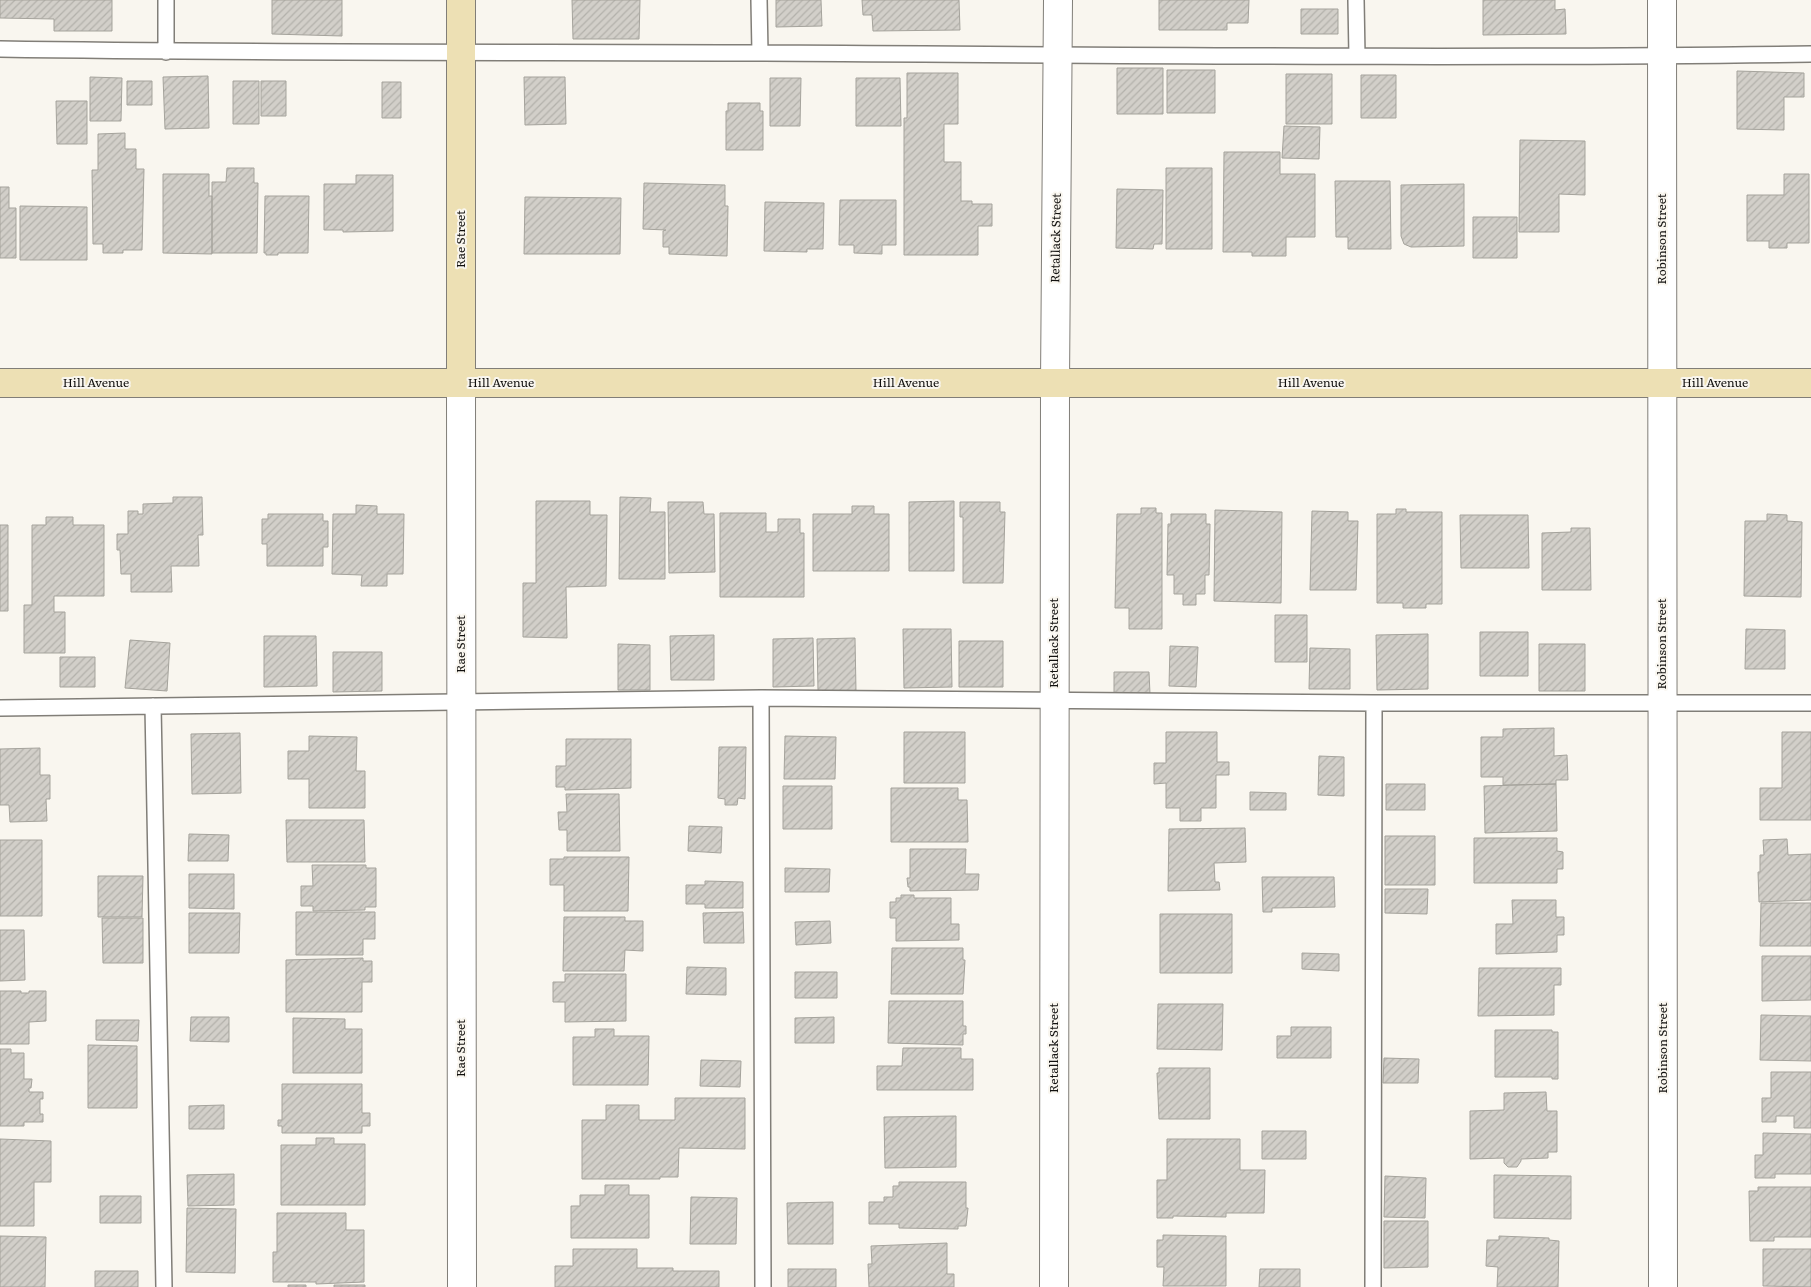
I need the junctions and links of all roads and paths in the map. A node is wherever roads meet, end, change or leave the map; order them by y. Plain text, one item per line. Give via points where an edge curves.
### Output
1 (166, 0) edge
2 (461, 0) edge
3 (759, 0) edge
4 (1058, 0) edge
5 (1356, 0) edge
6 (1662, 0) edge
7 (0, 49) edge
8 (166, 52) junction
9 (461, 52) junction
10 (760, 53) junction
11 (1811, 54) edge
12 (1058, 55) junction
13 (1357, 56) junction
14 (1662, 56) junction
15 (0, 383) edge
16 (461, 383) junction
17 (1055, 383) junction
18 (1662, 383) junction
19 (1811, 383) edge
20 (761, 698) junction
21 (1054, 699) junction
22 (461, 702) junction
23 (1663, 702) junction
24 (1374, 703) junction
25 (1811, 703) edge
26 (153, 706) junction
27 (0, 708) edge
28 (164, 1287) edge
29 (462, 1287) edge
30 (763, 1287) edge
31 (1054, 1287) edge
32 (1373, 1287) edge
33 (1663, 1287) edge

1 - 8 lane
2 - 9 street, Rae Street
3 - 10 lane
4 - 12 street, Retallack Street
5 - 13 lane
6 - 14 street, Robinson Street
7 - 8 lane
8 - 9 lane
9 - 10 lane
9 - 16 street, Rae Street
10 - 12 lane
11 - 14 lane
12 - 13 lane
12 - 17 street, Retallack Street
13 - 14 lane
14 - 18 street, Robinson Street
15 - 16 street, Hill Avenue
16 - 17 street, Hill Avenue
16 - 22 street, Rae Street
17 - 18 street, Hill Avenue
17 - 21 street, Retallack Street
18 - 19 street, Hill Avenue
18 - 23 street, Robinson Street
20 - 21 lane
20 - 22 lane
20 - 30 lane
21 - 24 lane
21 - 31 street, Retallack Street
22 - 26 lane
22 - 29 street, Rae Street
23 - 24 lane
23 - 25 lane
23 - 33 street, Robinson Street
24 - 32 lane
26 - 27 lane
26 - 28 lane

